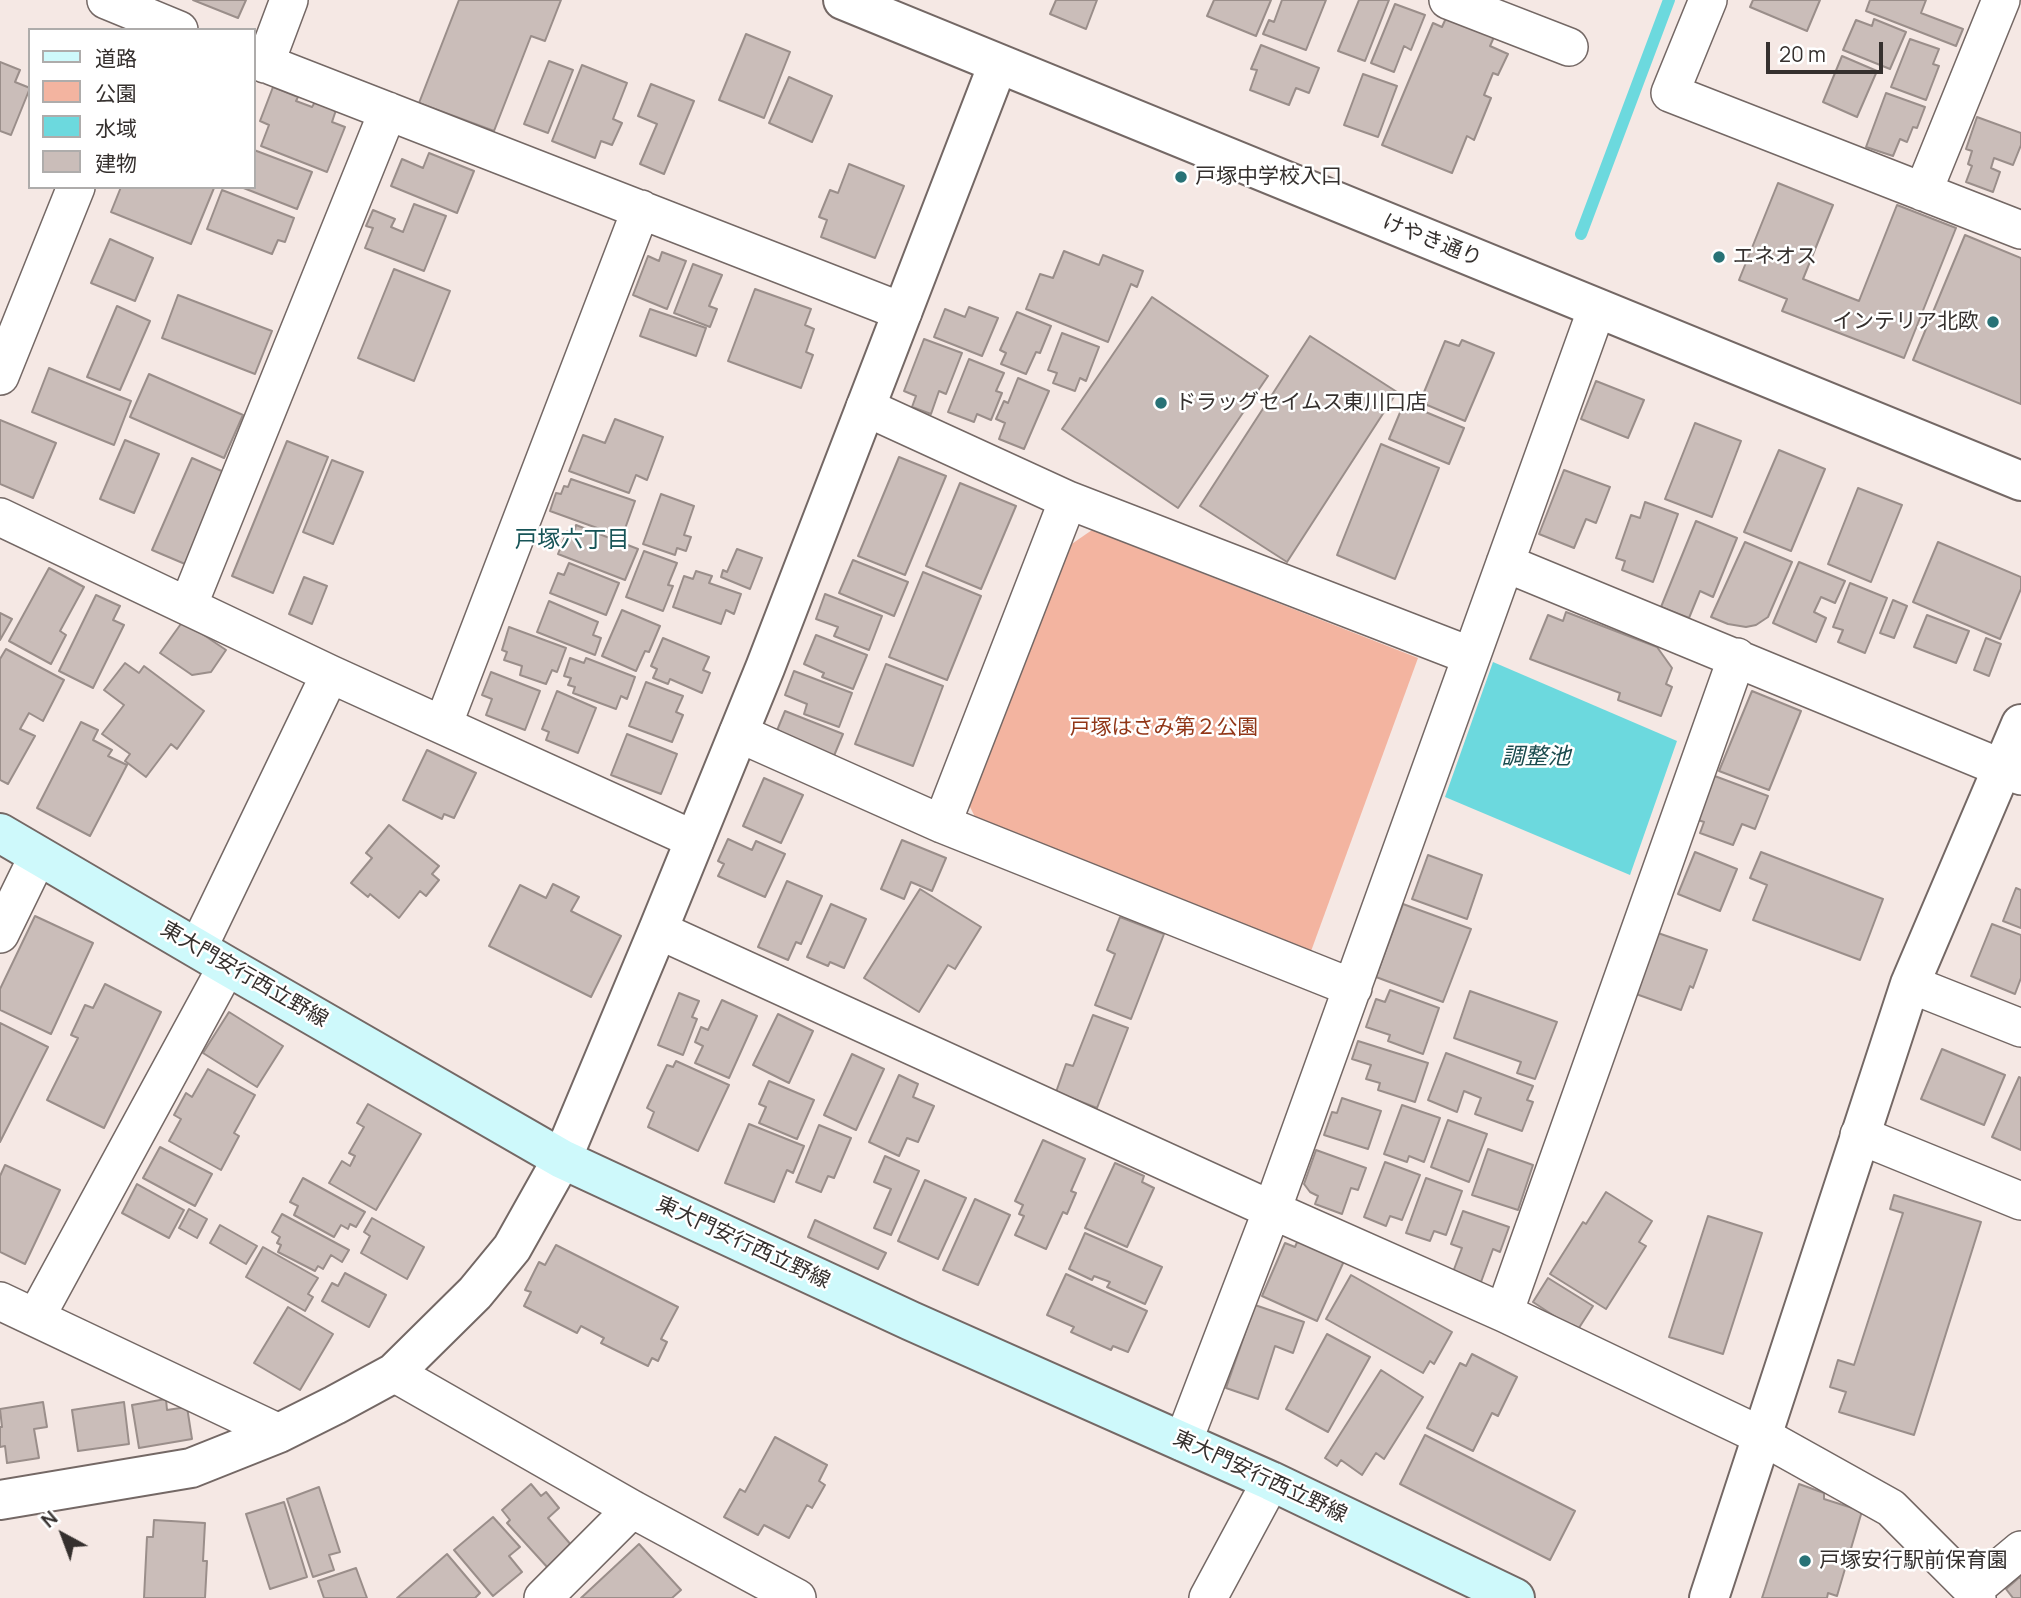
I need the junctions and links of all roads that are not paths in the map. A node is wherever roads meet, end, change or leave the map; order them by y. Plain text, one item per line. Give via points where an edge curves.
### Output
1 (106, 0) edge
2 (289, 0) edge
3 (843, 0) edge
4 (1448, 0) edge
5 (1708, 0) edge
6 (2001, 0) edge
7 (141, 23) edge
8 (169, 28) edge
9 (1569, 47) dead end
10 (260, 61) edge
11 (998, 64) junction
12 (388, 111) junction
13 (74, 189) edge
14 (1923, 192) junction
15 (641, 209) junction
16 (2021, 230) edge
17 (1597, 308) junction
18 (902, 312) junction
19 (0, 376) edge
20 (865, 407) junction
21 (2021, 481) edge
22 (1068, 500) junction
23 (0, 517) edge
24 (1505, 563) junction
25 (188, 606) junction
26 (1471, 656) junction
27 (1737, 657) junction
28 (330, 674) junction
29 (2021, 724) edge
30 (443, 725) junction
31 (738, 733) junction
32 (2012, 772) edge
33 (942, 824) junction
34 (0, 833) edge
35 (695, 840) junction
36 (38, 856) junction
37 (658, 930) junction
38 (0, 934) edge
39 (213, 957) junction
40 (1910, 984) junction
41 (1353, 988) junction
42 (2021, 1028) edge
43 (1859, 1135) junction
44 (562, 1159) junction
45 (2021, 1201) edge
46 (1272, 1210) junction
47 (0, 1301) edge
48 (1504, 1313) junction
49 (36, 1317) junction
50 (394, 1373) junction
51 (278, 1433) junction
52 (1762, 1436) junction
53 (1183, 1442) junction
54 (1270, 1481) junction
55 (0, 1500) edge
56 (632, 1509) junction
57 (2021, 1550) edge
58 (1975, 1594) edge
59 (543, 1598) edge
60 (797, 1598) edge
61 (1209, 1598) edge
62 (1515, 1598) edge
63 (1709, 1598) edge

1 - 7 street
2 - 10 street
3 - 11 street, けやき通り
4 - 9 street
5 - 14 street via 1670,93
6 - 14 street
7 - 8 street
10 - 12 street
11 - 17 street, けやき通り
11 - 18 street
12 - 15 street
12 - 25 street
13 - 19 street
14 - 16 street
15 - 18 street
15 - 30 street
17 - 21 street, けやき通り
17 - 24 street
18 - 20 street
20 - 22 street
20 - 31 street
22 - 26 street
22 - 33 street
23 - 25 street
24 - 26 street
24 - 27 street
25 - 28 street
26 - 41 street
27 - 32 street
27 - 48 street
28 - 30 street
28 - 39 street
29 - 32 street
30 - 35 street
31 - 33 street
31 - 35 street
32 - 40 street
33 - 41 street
34 - 36 main road, 東大門安行西立野線
35 - 37 street
36 - 38 street
36 - 39 main road, 東大門安行西立野線
37 - 44 street
37 - 46 street
39 - 44 main road, 東大門安行西立野線
39 - 49 street
40 - 42 street
40 - 43 street
41 - 46 street
43 - 45 street
43 - 52 street
44 - 50 street via 512,1248 475,1293
44 - 53 main road, 東大門安行西立野線
46 - 48 street
46 - 53 street
47 - 49 street
48 - 52 street
49 - 51 street
50 - 51 street
50 - 56 street
51 - 55 street via 191,1468
52 - 58 street via 1891,1508
52 - 63 street
53 - 54 main road, 東大門安行西立野線
54 - 61 street
54 - 62 main road, 東大門安行西立野線
56 - 59 street
56 - 60 street
57 - 58 street

